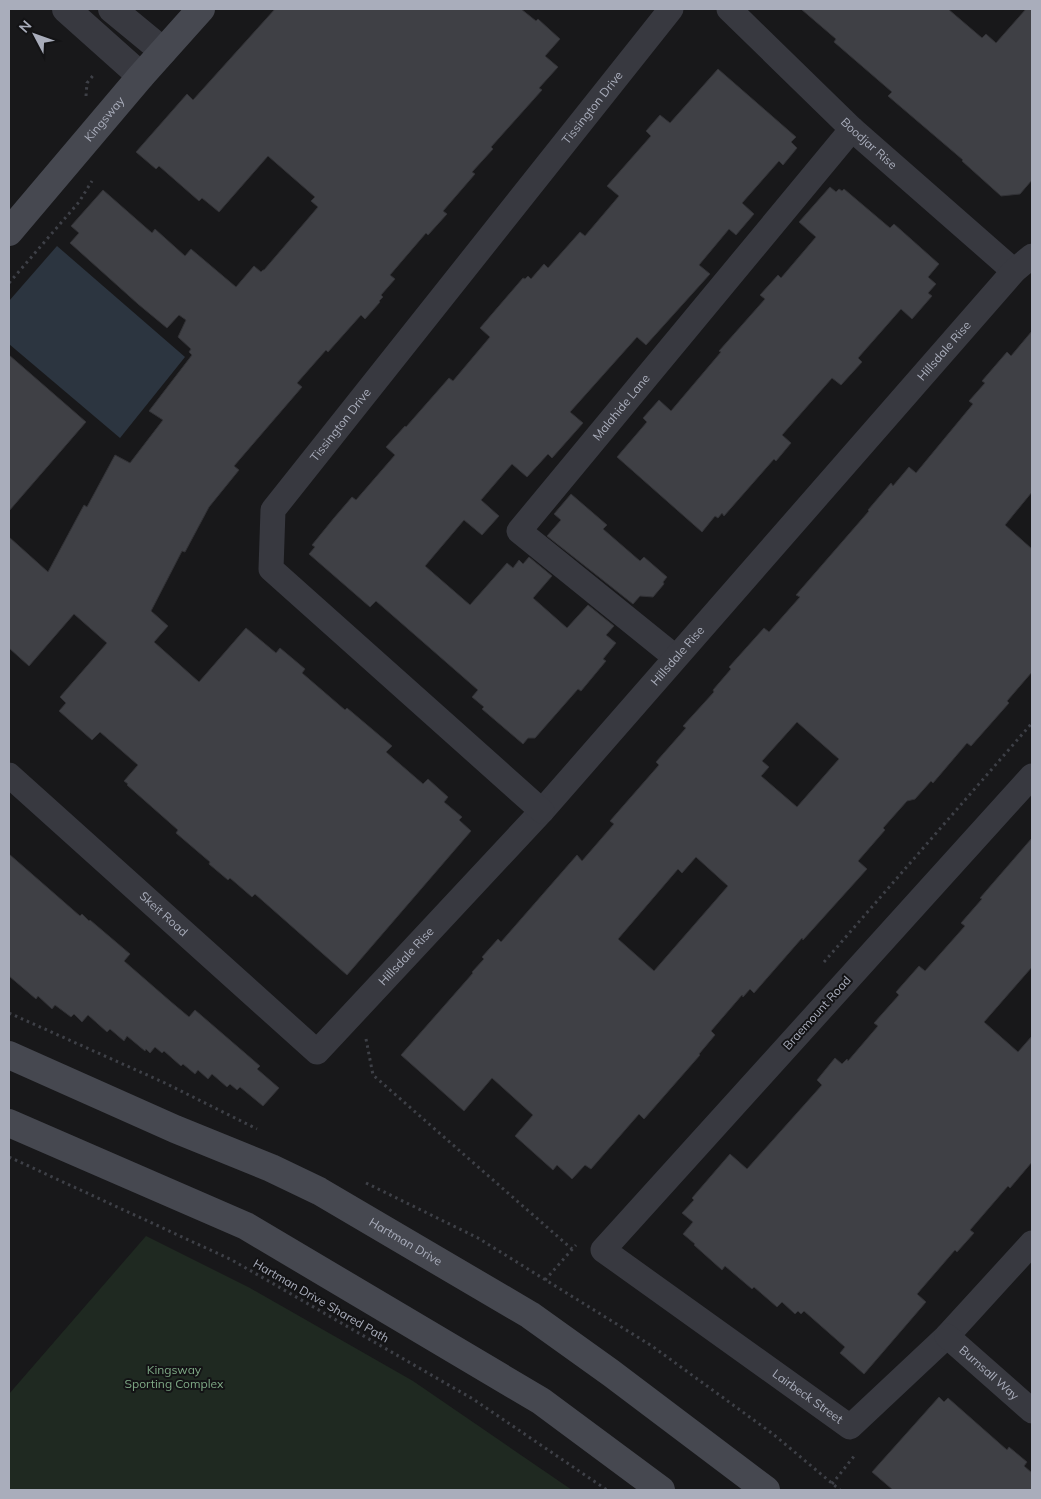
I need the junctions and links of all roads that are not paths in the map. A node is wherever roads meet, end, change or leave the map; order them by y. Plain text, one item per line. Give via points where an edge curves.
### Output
1 (66, 9) edge
2 (112, 9) edge
3 (201, 9) edge
4 (670, 9) edge
5 (729, 9) edge
6 (163, 51) junction
7 (140, 76) junction
8 (852, 129) junction
9 (9, 232) edge
10 (1023, 263) edge
11 (675, 657) junction
12 (9, 775) edge
13 (1032, 776) edge
14 (542, 810) junction
15 (317, 1052) joint
16 (9, 1055) edge
17 (9, 1123) edge
18 (1032, 1242) edge
19 (602, 1250) joint
20 (947, 1336) junction
21 (1032, 1411) edge
22 (661, 1490) edge
23 (766, 1490) edge

1 - 7 street
2 - 6 street
3 - 6 main road, Kingsway
4 - 14 street, Tissington Drive via 273,510 271,569
5 - 8 street, Boodjar Rise
6 - 7 main road, Kingsway
7 - 9 main road, Kingsway
8 - 10 street, Boodjar Rise
8 - 11 street, Malahide Lane via 520,531
10 - 11 street, Hillsdale Rise
11 - 14 street, Hillsdale Rise
12 - 15 street, Skeit Road
13 - 19 street, Braemount Road
14 - 15 street, Hillsdale Rise
16 - 23 main road, Hartman Drive via 319,1191 530,1315
17 - 22 main road via 246,1226 541,1401
18 - 20 street, Lairbeck Street
19 - 20 street, Lairbeck Street via 850,1427
20 - 21 street, Burnsall Way

